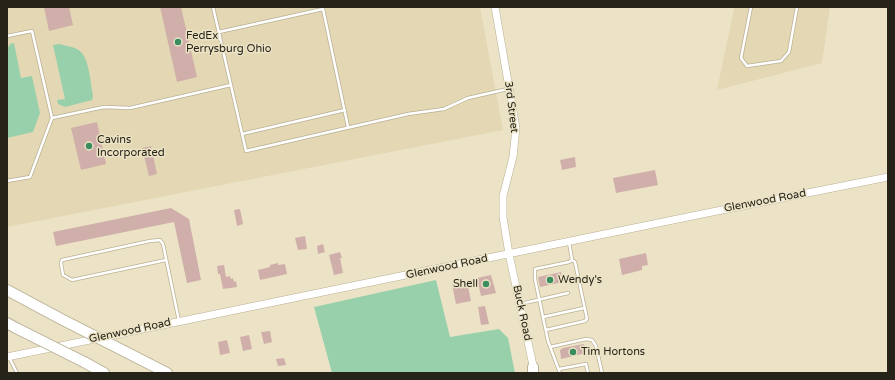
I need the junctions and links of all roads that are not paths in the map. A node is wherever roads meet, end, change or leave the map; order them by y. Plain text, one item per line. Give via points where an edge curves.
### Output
1 (213, 7) edge
2 (495, 7) edge
3 (751, 7) edge
4 (797, 7) edge
5 (219, 32) junction
6 (7, 36) edge
7 (231, 85) junction
8 (510, 89) junction
9 (345, 110) junction
10 (52, 118) junction
11 (348, 127) junction
12 (242, 134) junction
13 (888, 177) edge
14 (7, 182) edge
15 (569, 241) junction
16 (509, 254) junction
17 (166, 260) junction
18 (572, 260) junction
19 (7, 290) edge
20 (568, 293) dead end
21 (539, 299) junction
22 (520, 304) junction
23 (584, 308) junction
24 (543, 318) junction
25 (180, 321) junction
26 (7, 323) edge
27 (546, 330) junction
28 (550, 347) junction
29 (8, 357) edge
30 (534, 371) edge
31 (559, 371) edge
32 (166, 372) edge
33 (17, 373) edge
34 (104, 373) edge
35 (588, 373) edge
36 (602, 373) edge

1 - 5 lane
2 - 8 street, 3rd Street
3 - 4 lane via 741,58 747,66 781,61 789,52
5 - 7 lane
5 - 9 lane via 323,9
6 - 10 lane via 32,31
7 - 10 lane via 130,108 104,107
7 - 12 lane
8 - 11 lane via 468,98 444,109
8 - 16 street, 3rd Street via 515,137 502,207
9 - 11 lane
9 - 12 lane
10 - 14 lane via 30,177
11 - 12 lane via 246,150
13 - 15 street, Glenwood Road
15 - 16 street, Glenwood Road
15 - 18 lane
16 - 22 street, Buck Road
16 - 25 street, Glenwood Road
17 - 17 lane via 163,244 156,240 62,260 61,263 63,275 72,280
17 - 25 lane
18 - 21 lane via 535,269
18 - 23 lane via 575,262
19 - 32 highway, bridge
20 - 21 lane
21 - 22 lane
21 - 24 lane
22 - 30 street, Buck Road
23 - 24 lane
23 - 27 lane via 587,319 585,321
24 - 27 lane
25 - 29 street, Glenwood Road
26 - 34 highway, bridge
27 - 28 lane
28 - 31 lane
28 - 36 lane via 592,340 596,346
29 - 33 lane
31 - 35 lane via 586,364

